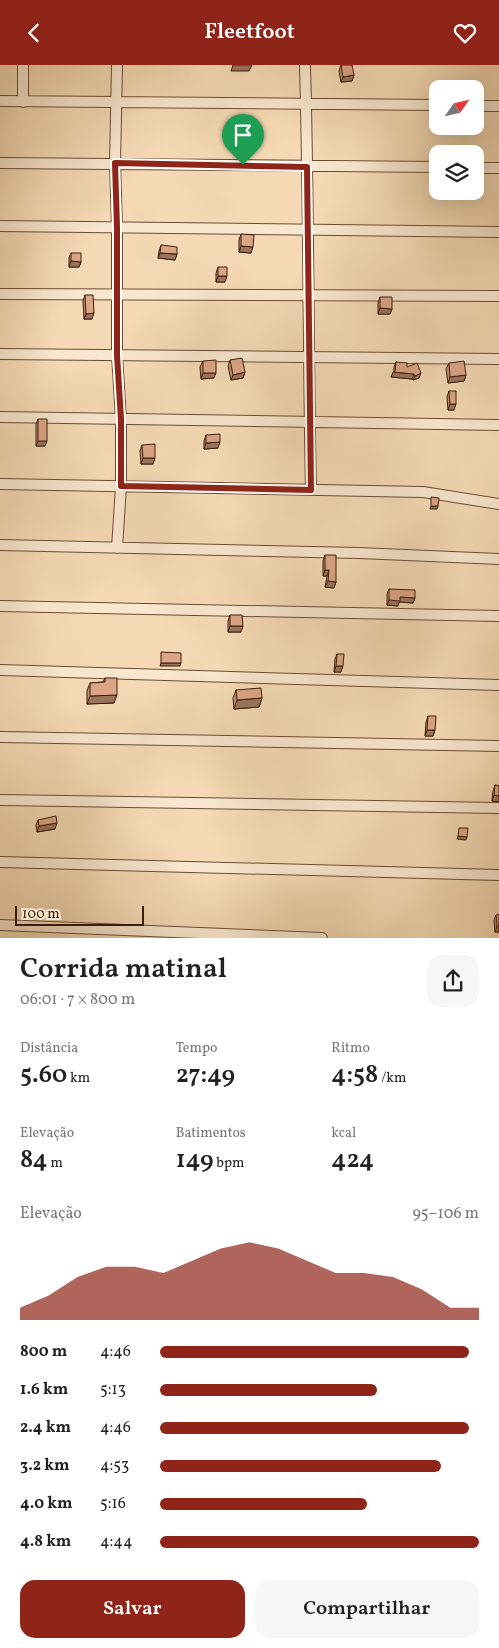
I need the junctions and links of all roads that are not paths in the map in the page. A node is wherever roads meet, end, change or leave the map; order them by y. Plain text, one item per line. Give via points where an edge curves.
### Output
1 (23, 65) edge
2 (116, 65) edge
3 (305, 65) edge
4 (0, 101) edge
5 (23, 102) junction
6 (116, 102) junction
7 (306, 103) junction
8 (429, 105) edge
9 (484, 106) edge
10 (499, 106) edge
11 (0, 163) edge
12 (115, 163) junction
13 (307, 167) junction
14 (429, 167) edge
15 (484, 167) edge
16 (499, 168) edge
17 (0, 226) edge
18 (117, 227) junction
19 (308, 229) junction
20 (499, 232) edge
21 (0, 294) edge
22 (117, 294) junction
23 (310, 295) junction
24 (499, 296) edge
25 (0, 354) edge
26 (117, 355) junction
27 (308, 357) junction
28 (499, 359) edge
29 (0, 417) edge
30 (121, 419) junction
31 (310, 422) junction
32 (499, 425) edge
33 (0, 484) edge
34 (121, 486) junction
35 (311, 490) junction
36 (499, 504) edge
37 (0, 545) edge
38 (117, 547) junction
39 (499, 559) edge
40 (0, 606) edge
41 (499, 616) edge
42 (0, 670) edge
43 (499, 685) edge
44 (0, 737) edge
45 (499, 746) edge
46 (0, 799) edge
47 (499, 808) edge
48 (0, 862) edge
49 (499, 875) edge
50 (0, 925) edge
51 (322, 938) edge

1 - 5 street
2 - 6 street
3 - 7 street
4 - 5 street
5 - 6 street
6 - 7 street
6 - 12 street
7 - 8 street
7 - 13 street
9 - 10 street
11 - 12 street
12 - 13 street
12 - 18 street
13 - 14 street
13 - 19 street
15 - 16 street
17 - 18 street
18 - 19 street
18 - 22 street
19 - 20 street
19 - 23 street
21 - 22 street
22 - 23 street
22 - 26 street
23 - 24 street
23 - 27 street
25 - 26 street
26 - 27 street
26 - 30 street
27 - 28 street
27 - 31 street
29 - 30 street
30 - 31 street
30 - 34 street
31 - 32 street
31 - 35 street
33 - 34 street
34 - 35 street
34 - 38 street
35 - 36 street via 423,492
37 - 38 street
38 - 39 street
40 - 41 street
42 - 43 street
44 - 45 street
46 - 47 street
48 - 49 street
50 - 51 street

